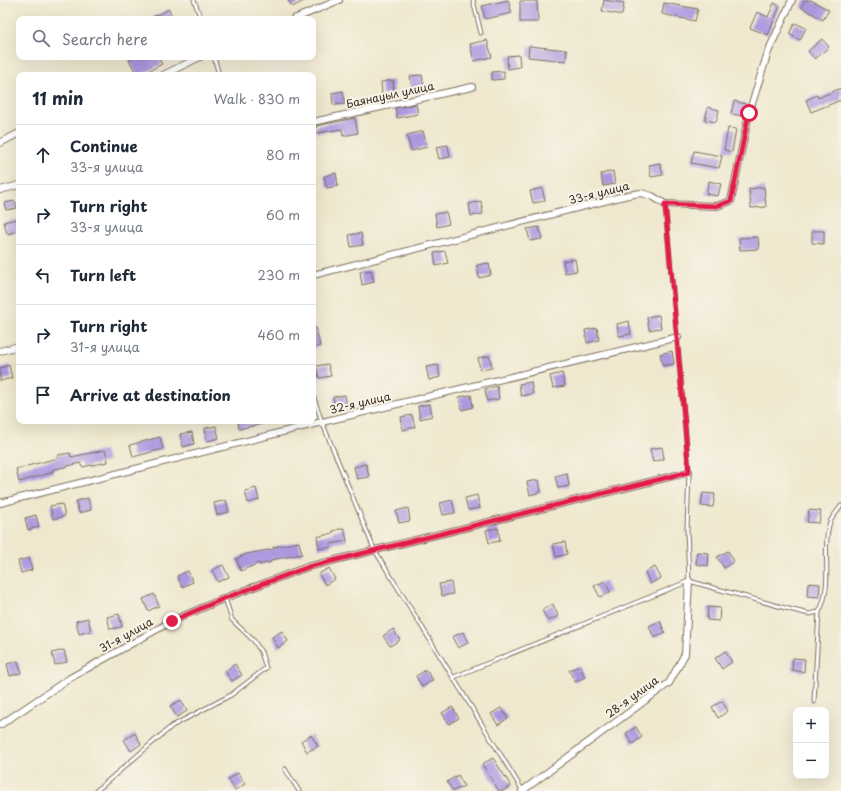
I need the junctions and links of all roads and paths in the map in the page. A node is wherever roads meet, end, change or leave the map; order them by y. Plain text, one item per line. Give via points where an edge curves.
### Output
1 (194, 0) edge
2 (339, 0) edge
3 (473, 0) edge
4 (792, 0) edge
5 (200, 16) edge
6 (301, 16) edge
7 (481, 33) dead end
8 (194, 60) edge
9 (215, 60) edge
10 (169, 72) edge
11 (218, 72) edge
12 (472, 88) dead end
13 (316, 121) edge
14 (16, 135) edge
15 (0, 143) edge
16 (16, 186) edge
17 (0, 190) edge
18 (665, 204) junction
19 (316, 275) edge
20 (678, 337) junction
21 (16, 347) edge
22 (0, 351) edge
23 (316, 404) edge
24 (322, 422) junction
25 (314, 424) edge
26 (316, 424) edge
27 (689, 472) junction
28 (0, 503) edge
29 (841, 506) edge
30 (374, 549) junction
31 (689, 581) junction
32 (225, 598) junction
33 (819, 612) junction
34 (454, 677) junction
35 (814, 702) dead end
36 (0, 725) edge
37 (285, 769) dead end
38 (96, 791) edge
39 (299, 791) edge
40 (522, 791) edge

1 - 5 lane
2 - 6 street
3 - 7 lane
4 - 18 street, 33-я улица via 766,58 749,113 731,201 717,206
8 - 10 street
9 - 11 lane
12 - 13 street, Баянауыл улица
14 - 15 street
16 - 17 street
18 - 19 street, 33-я улица via 641,193 628,195
18 - 20 lane
20 - 24 street, 32-я улица
20 - 27 lane
21 - 22 street
23 - 24 lane
24 - 26 street, 32-я улица
24 - 30 lane
25 - 28 street, 32-я улица
27 - 30 street, 31-я улица
27 - 31 lane
29 - 33 lane via 831,521 828,535 825,595
30 - 32 street, 31-я улица via 308,567
30 - 34 lane
31 - 33 lane via 809,614
31 - 34 lane
31 - 40 street, 28-я улица via 685,654 669,683
32 - 36 street, 31-я улица via 172,621 70,678
32 - 38 lane via 232,620 254,641 266,668 231,695 172,726
33 - 35 lane
34 - 40 lane
37 - 39 lane

